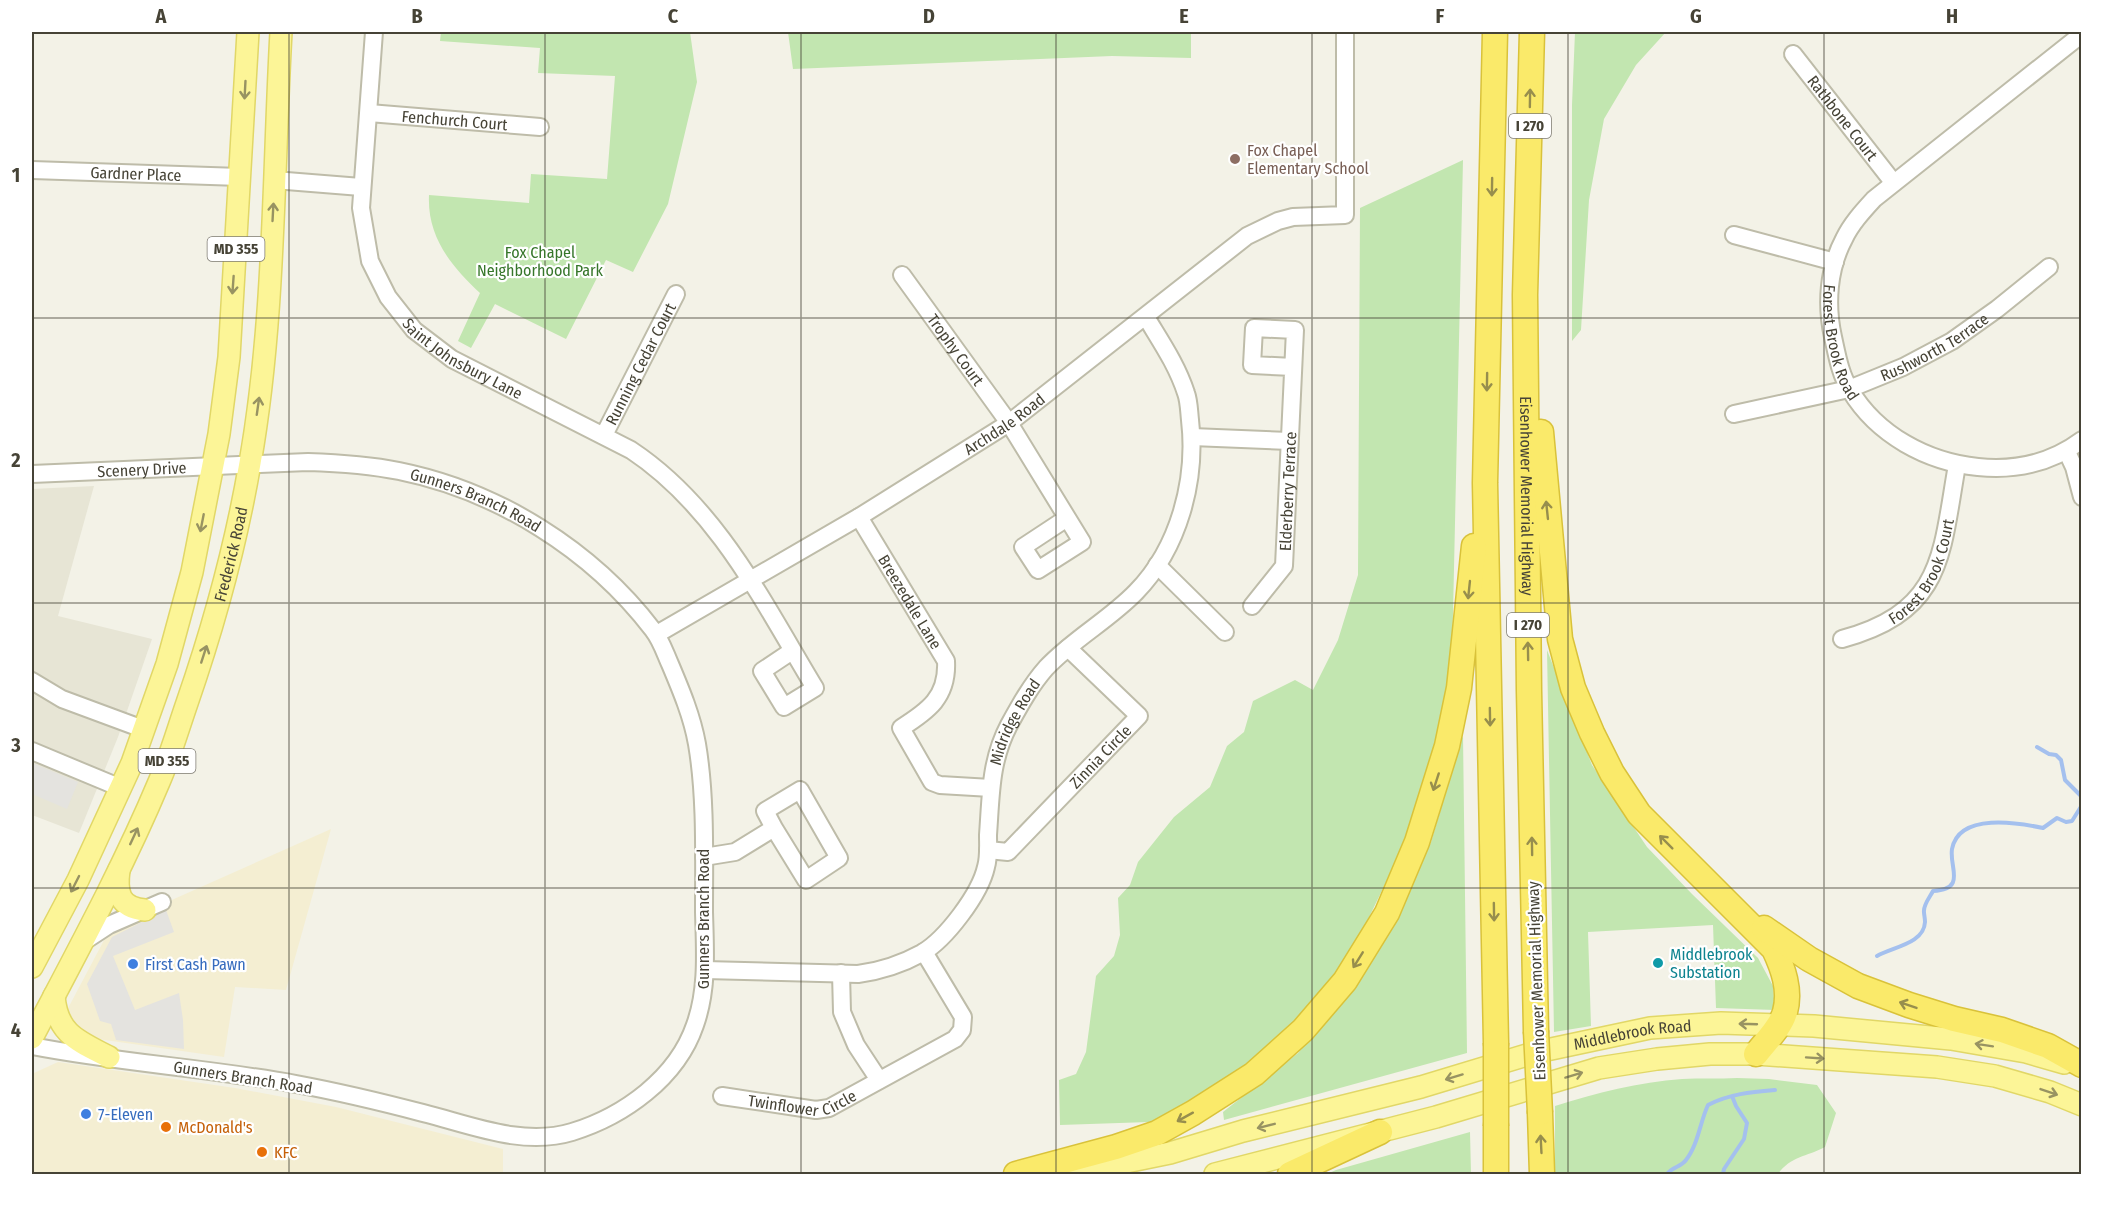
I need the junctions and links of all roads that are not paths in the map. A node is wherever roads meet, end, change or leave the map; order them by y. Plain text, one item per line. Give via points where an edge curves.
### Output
1 (248, 32) edge
2 (281, 32) edge
3 (374, 32) edge
4 (1345, 32) edge
5 (1495, 32) edge
6 (1532, 32) edge
7 (2082, 34) edge
8 (1793, 54) dead end
9 (369, 113) junction
10 (540, 127) dead end
11 (32, 170) edge
12 (240, 177) junction
13 (274, 180) junction
14 (1893, 182) junction
15 (362, 187) junction
16 (1527, 220) junction
17 (1734, 235) dead end
18 (1835, 262) junction
19 (2049, 267) dead end
20 (902, 275) dead end
21 (676, 294) dead end
22 (1146, 317) junction
23 (1293, 367) dead end
24 (1849, 389) junction
25 (1734, 414) dead end
26 (1009, 423) junction
27 (1486, 428) junction
28 (604, 435) junction
29 (1192, 437) junction
30 (2082, 440) edge
31 (1289, 441) junction
32 (2067, 452) junction
33 (250, 464) junction
34 (1958, 465) junction
35 (213, 466) junction
36 (32, 474) edge
37 (2082, 497) edge
38 (859, 517) junction
39 (1067, 518) dead end
40 (1157, 566) junction
41 (750, 580) junction
42 (1252, 606) dead end
43 (1225, 632) dead end
44 (657, 634) junction
45 (1842, 639) dead end
46 (1068, 648) junction
47 (792, 651) dead end
48 (32, 681) edge
49 (143, 729) junction
50 (32, 751) edge
51 (120, 788) junction
52 (991, 788) junction
53 (774, 828) junction
54 (988, 850) junction
55 (704, 857) junction
56 (120, 868) junction
57 (1707, 883) junction
58 (154, 906) joint
59 (80, 945) junction
60 (924, 952) junction
61 (32, 967) edge
62 (705, 970) junction
63 (841, 973) junction
64 (54, 996) junction
65 (1778, 1025) junction
66 (32, 1038) edge
67 (32, 1046) edge
68 (1756, 1054) junction
69 (109, 1057) junction
70 (2082, 1066) edge
71 (879, 1080) junction
72 (722, 1096) dead end
73 (2082, 1105) edge
74 (1380, 1132) junction
75 (1016, 1174) edge
76 (1052, 1174) edge
77 (1215, 1174) edge
78 (1290, 1174) edge
79 (1496, 1174) edge
80 (1542, 1174) edge

1 -> 12 main road, Frederick Road / MD 355
2 - 13 main road, Frederick Road / MD 355
3 - 9 street, Saint Johnsbury Lane
4 - 22 street, Archdale Road via 1345,215 1293,217 1268,225 1247,236
5 -> 27 highway, I 270
16 -> 6 highway, Eisenhower Memorial Highway / I 270
7 - 14 street, Forest Brook Road
8 - 14 street, Rathbone Court
9 - 10 street, Fenchurch Court
9 - 15 street, Saint Johnsbury Lane
11 - 12 street, Gardner Place
12 -> 35 main road, Frederick Road / MD 355 via 229,357
13 - 15 street
33 -> 13 main road, Frederick Road / MD 355 via 263,372
14 - 18 street, Forest Brook Road via 1857,218
15 - 28 street, Saint Johnsbury Lane via 361,208 370,261 388,297 414,330 453,359
57 -> 16 highway via 1639,813 1612,773 1573,688 1560,639 1544,483
80 -> 16 highway, Eisenhower Memorial Highway / I 270, bridge via 1528,680 1524,294
17 - 18 street
18 - 24 street, Forest Brook Road via 1828,310 1840,367
19 - 24 street, Rushworth Terrace via 1952,341
20 - 26 street, Trophy Court
21 - 28 street, Running Cedar Court
22 - 26 street, Archdale Road
22 - 29 street, Midridge Road via 1173,361 1187,395
23 - 31 street, Elderberry Terrace
24 - 25 street, Rushworth Terrace
24 - 34 street, Forest Brook Road via 1867,413 1894,437 1927,456
26 - 38 street, Archdale Road
26 - 39 street, Trophy Court
27 -> 75 highway via 1458,688 1447,746 1417,842 1387,913 1345,981 1303,1030 1254,1074 1193,1113 1156,1133 1116,1147
27 -> 79 highway, I 270, bridge
28 - 41 street, Saint Johnsbury Lane via 654,466 679,488 721,537
29 - 31 street
29 - 40 street, Midridge Road via 1181,516
30 - 32 street, Forest Brook Road
31 - 42 street, Elderberry Terrace via 1284,566
32 - 34 street, Forest Brook Road via 2031,466 1994,469
32 - 37 street
33 - 35 street, Scenery Drive
33 - 44 street, Gunners Branch Road via 351,464 402,472 451,485 497,504 578,555 620,591
56 -> 33 main road, Frederick Road / MD 355 via 162,773 206,647
34 - 45 street, Forest Brook Court via 1942,552 1930,581 1910,607 1890,621
35 - 36 street, Scenery Drive
35 -> 49 main road, Frederick Road / MD 355 via 192,572
38 - 41 street, Archdale Road
38 - 52 street, Breezedale Lane via 946,661 947,673 931,708 901,728 932,782
40 - 43 street
40 - 46 street, Midridge Road via 1138,591
41 - 44 street, Archdale Road
41 - 47 street, Saint Johnsbury Lane
44 - 55 street, Gunners Branch Road via 685,699 697,743
46 - 52 street, Midridge Road via 1033,684 1008,728 995,758
46 - 54 street, Zinnia Circle via 1139,716 1008,852
48 - 49 street via 62,699
49 - 51 main road, Frederick Road / MD 355
50 - 51 street
51 -> 61 main road, Frederick Road / MD 355
52 - 54 street, Midridge Road
53 - 53 street via 765,812 800,790 839,858 806,880
53 - 55 street via 735,852
54 - 60 street, Midridge Road via 986,867 974,896 946,932
55 - 62 street, Gunners Branch Road
56 - 58 main road via 121,898 131,907
56 - 59 main road, Frederick Road / MD 355
57 - 65 highway via 1774,949 1784,970 1787,994 1785,1013
70 -> 57 highway via 2048,1046 2002,1029 1954,1019 1858,986 1809,959
58 - 59 street via 109,925
59 - 64 main road, Frederick Road / MD 355
60 - 63 street, Midridge Road via 874,972
60 - 71 street, Twinflower Circle via 963,1017 962,1030 955,1039
62 - 63 street, Midridge Road
62 - 69 street, Gunners Branch Road via 695,1027 682,1053 660,1080 643,1096 606,1119 571,1133 542,1138 520,1137 298,1084
63 - 71 street, Twinflower Circle via 842,1012 856,1045
64 - 66 main road, Frederick Road / MD 355
64 - 69 main road via 57,1016 66,1032
65 - 68 highway
70 -> 65 main road, Middlebrook Road via 1950,1039
65 -> 76 main road, Middlebrook Road via 1721,1023 1650,1028 1584,1041 1170,1153
67 - 69 street, Gunners Branch Road
68 -> 73 main road, Middlebrook Road via 1937,1067 2050,1092
74 -> 68 main road, Middlebrook Road via 1599,1068 1710,1054
71 - 72 street, Twinflower Circle via 816,1110
74 - 77 main road, Middlebrook Road
74 - 78 highway

